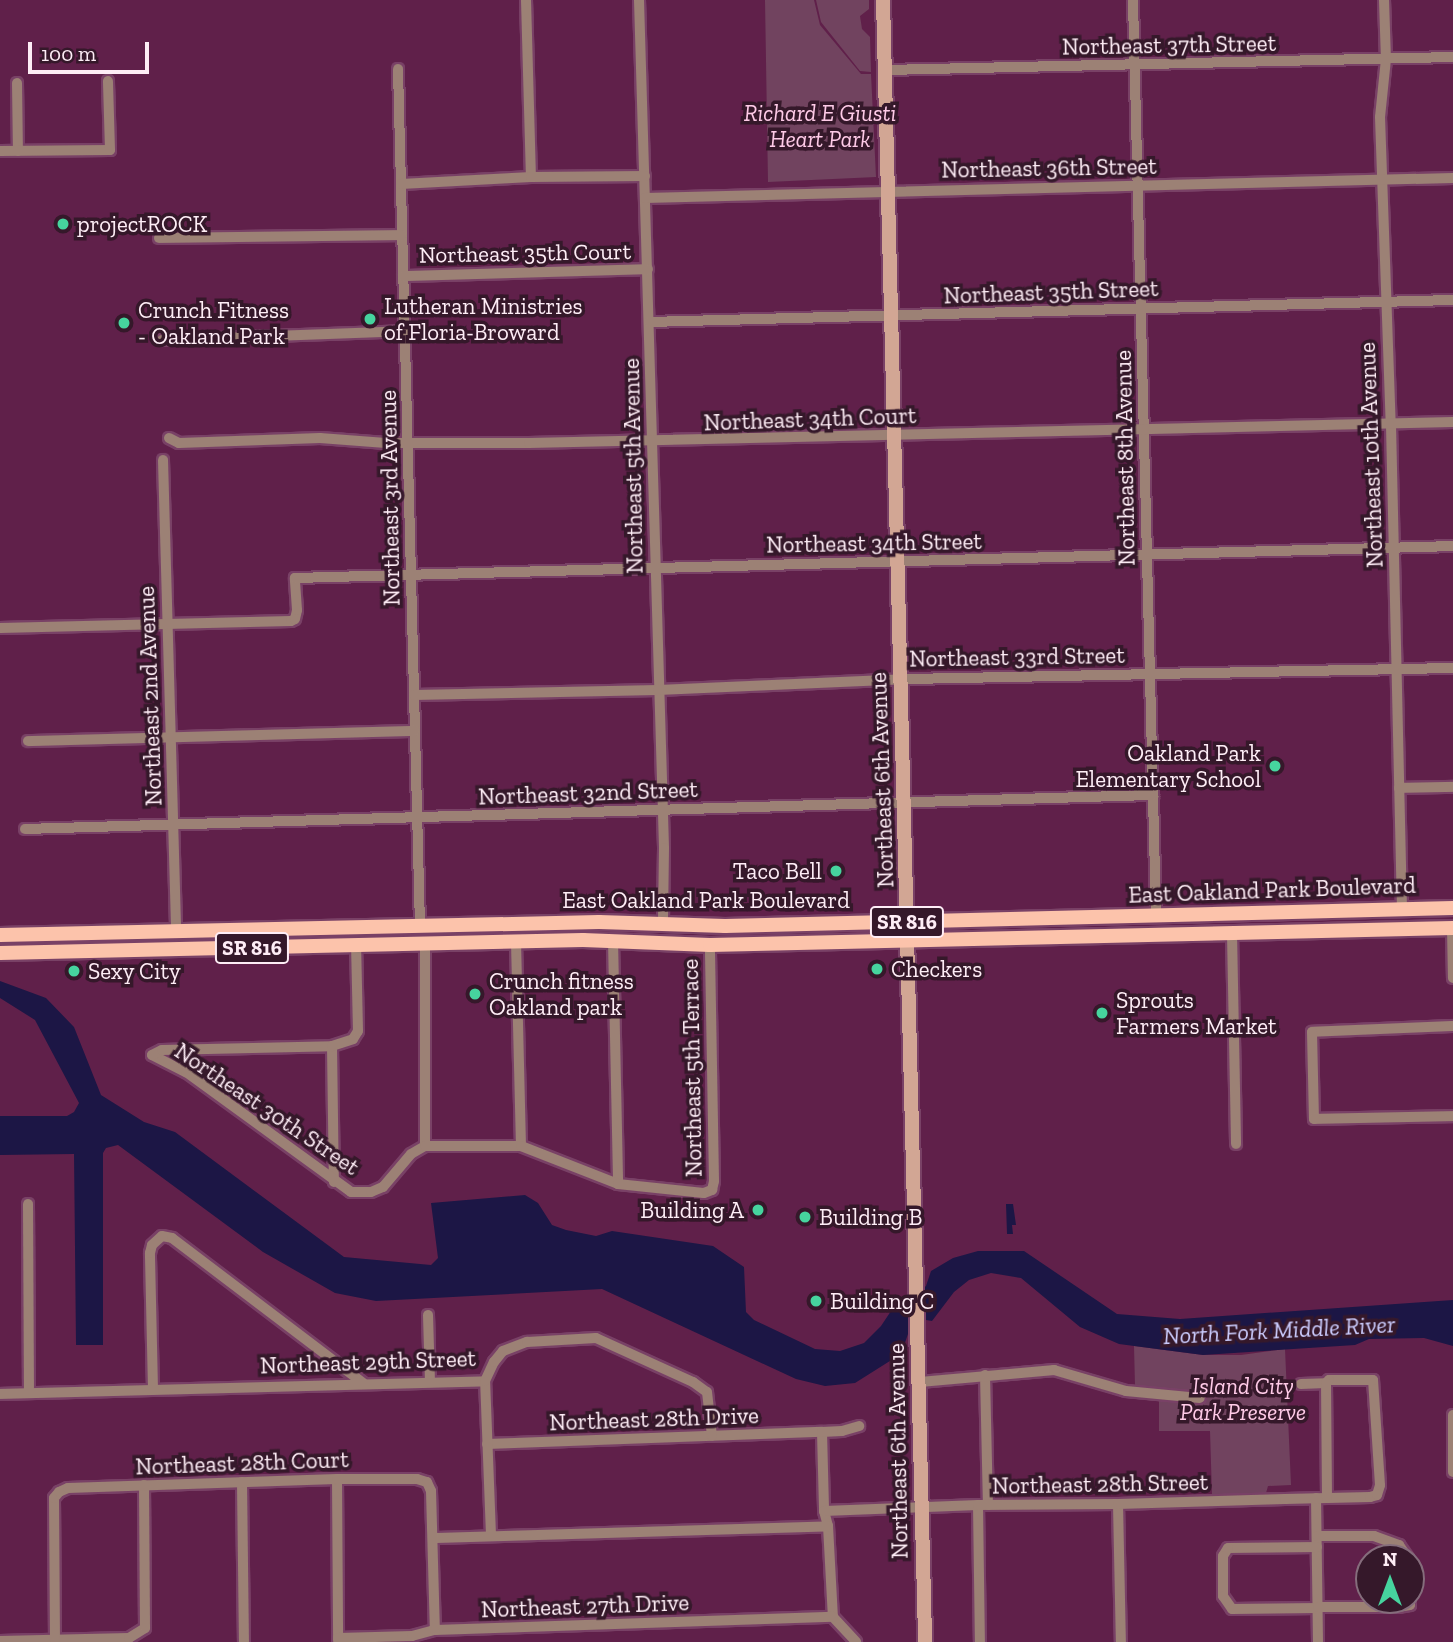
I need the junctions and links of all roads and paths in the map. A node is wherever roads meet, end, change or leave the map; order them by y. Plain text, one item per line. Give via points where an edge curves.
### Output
1 (526, 0) edge
2 (883, 0) edge
3 (1133, 0) edge
4 (1384, 0) edge
5 (638, 3) edge
6 (1453, 57) edge
7 (1386, 59) junction
8 (1135, 65) junction
9 (398, 69) dead end
10 (885, 70) junction
11 (108, 81) dead end
12 (17, 83) dead end
13 (0, 151) edge
14 (18, 151) junction
15 (645, 176) junction
16 (531, 177) junction
17 (1453, 178) edge
18 (1382, 180) junction
19 (401, 184) junction
20 (1138, 185) junction
21 (889, 191) junction
22 (645, 198) junction
23 (402, 235) junction
24 (159, 239) dead end
25 (648, 269) junction
26 (403, 276) junction
27 (1453, 300) edge
28 (1385, 302) junction
29 (1141, 309) junction
30 (892, 315) junction
31 (649, 322) junction
32 (405, 331) junction
33 (162, 340) dead end
34 (1453, 422) edge
35 (1391, 425) junction
36 (1144, 428) junction
37 (895, 436) junction
38 (169, 438) dead end
39 (651, 441) junction
40 (407, 443) junction
41 (163, 460) dead end
42 (1393, 546) junction
43 (1453, 546) edge
44 (1147, 555) junction
45 (899, 562) junction
46 (655, 568) junction
47 (411, 573) junction
48 (166, 624) junction
49 (0, 628) edge
50 (1453, 668) edge
51 (1396, 669) junction
52 (1150, 674) junction
53 (902, 679) junction
54 (658, 690) junction
55 (414, 695) junction
56 (415, 731) junction
57 (172, 736) junction
58 (28, 741) dead end
59 (1453, 787) edge
60 (1399, 788) junction
61 (1153, 795) junction
62 (905, 803) junction
63 (661, 809) junction
64 (417, 819) junction
65 (173, 825) junction
66 (25, 829) dead end
67 (1453, 908) edge
68 (1402, 909) junction
69 (1243, 914) junction
70 (1200, 915) junction
71 (1156, 916) junction
72 (908, 922) junction
73 (537, 923) junction
74 (663, 924) junction
75 (420, 926) junction
76 (1453, 927) edge
77 (250, 929) junction
78 (176, 931) junction
79 (1311, 931) junction
80 (1232, 933) junction
81 (1184, 934) junction
82 (0, 935) edge
83 (613, 940) junction
84 (631, 941) junction
85 (909, 941) junction
86 (516, 942) junction
87 (396, 944) junction
88 (425, 944) junction
89 (356, 945) junction
90 (710, 945) junction
91 (232, 949) junction
92 (148, 951) junction
93 (0, 953) edge
94 (1453, 978) edge
95 (1453, 1026) edge
96 (332, 1046) junction
97 (1453, 1116) edge
98 (1236, 1144) dead end
99 (425, 1146) junction
100 (521, 1146) junction
101 (334, 1182) junction
102 (618, 1184) junction
103 (28, 1204) dead end
104 (428, 1315) dead end
105 (985, 1375) junction
106 (485, 1381) junction
107 (430, 1382) junction
108 (919, 1382) junction
109 (363, 1383) junction
110 (1326, 1383) junction
111 (1301, 1384) dead end
112 (153, 1390) junction
113 (0, 1394) edge
114 (29, 1394) junction
115 (1200, 1398) dead end
116 (1453, 1415) edge
117 (859, 1426) dead end
118 (822, 1432) junction
119 (712, 1436) junction
120 (487, 1444) junction
121 (1453, 1472) edge
122 (337, 1479) junction
123 (242, 1482) junction
124 (144, 1485) junction
125 (1321, 1498) junction
126 (1118, 1504) junction
127 (983, 1505) junction
128 (923, 1508) junction
129 (824, 1511) junction
130 (828, 1526) junction
131 (491, 1535) junction
132 (433, 1538) junction
133 (1317, 1541) junction
134 (1396, 1544) edge
135 (1318, 1607) junction
136 (1355, 1607) edge
137 (833, 1617) junction
138 (435, 1630) junction
139 (338, 1640) edge
140 (0, 1641) edge
141 (55, 1641) edge
142 (244, 1642) edge
143 (856, 1642) edge
144 (925, 1642) edge
145 (980, 1642) edge
146 (1121, 1642) edge
147 (1318, 1642) edge

1 - 16 street
2 - 10 street, Northeast 6th Avenue
3 - 8 street, Northeast 8th Avenue
4 - 7 street, Northeast 10th Avenue
5 - 15 street, Northeast 5th Avenue
6 - 7 street, Northeast 37th Street
7 - 8 street, Northeast 37th Street
7 - 18 street, Northeast 10th Avenue via 1380,117
8 - 10 street, Northeast 37th Street
8 - 20 street, Northeast 8th Avenue
9 - 19 street, Northeast 3rd Avenue
10 - 21 street, Northeast 6th Avenue
11 - 14 street via 110,150
12 - 14 street
13 - 14 street
15 - 16 street
15 - 22 street, Northeast 5th Avenue
16 - 19 street
17 - 18 street, Northeast 36th Street
18 - 20 street, Northeast 36th Street
18 - 28 street, Northeast 10th Avenue
19 - 23 street, Northeast 3rd Avenue
20 - 21 street, Northeast 36th Street
20 - 29 street, Northeast 8th Avenue
21 - 22 street, Northeast 36th Street
21 - 30 street, Northeast 6th Avenue
22 - 25 street, Northeast 5th Avenue
23 - 24 street, Northeast 35th Court
23 - 26 street, Northeast 3rd Avenue
25 - 26 street, Northeast 35th Court
25 - 31 street, Northeast 5th Avenue
26 - 32 street, Northeast 3rd Avenue
27 - 28 street, Northeast 35th Street
28 - 29 street, Northeast 35th Street
28 - 35 street, Northeast 10th Avenue
29 - 30 street, Northeast 35th Street
29 - 36 street, Northeast 8th Avenue
30 - 31 street, Northeast 35th Street
30 - 37 street, Northeast 6th Avenue
31 - 39 street, Northeast 5th Avenue
32 - 33 street
32 - 40 street, Northeast 3rd Avenue
34 - 35 street, Northeast 34th Court
35 - 36 street, Northeast 34th Court
35 - 42 street, Northeast 10th Avenue
36 - 37 street, Northeast 34th Court
36 - 44 street, Northeast 8th Avenue
37 - 39 street, Northeast 34th Court
37 - 45 street, Northeast 6th Avenue
38 - 40 street, Northeast 34th Court via 179,443 320,438
39 - 40 street, Northeast 34th Court
39 - 46 street, Northeast 5th Avenue
40 - 47 street, Northeast 3rd Avenue
41 - 48 street, Northeast 2nd Avenue
42 - 43 street, Northeast 34th Street
42 - 44 street, Northeast 34th Street
42 - 51 street, Northeast 10th Avenue
44 - 45 street, Northeast 34th Street
44 - 52 street, Northeast 8th Avenue
45 - 46 street, Northeast 34th Street
45 - 53 street, Northeast 6th Avenue
46 - 47 street, Northeast 34th Street
46 - 54 street, Northeast 5th Avenue
47 - 48 street, Northeast 34th Street via 296,578 296,619 291,621
47 - 55 street, Northeast 3rd Avenue
48 - 49 street
48 - 57 street, Northeast 2nd Avenue
50 - 51 street, Northeast 33rd Street
51 - 52 street, Northeast 33rd Street
51 - 60 street, Northeast 10th Avenue
52 - 53 street, Northeast 33rd Street
52 - 61 street, Northeast 8th Avenue
53 - 54 street, Northeast 33rd Street
53 - 62 street, Northeast 6th Avenue
54 - 55 street, Northeast 33rd Street
54 - 63 street, Northeast 5th Avenue
55 - 56 street, Northeast 3rd Avenue
56 - 57 street
56 - 64 street, Northeast 3rd Avenue
57 - 58 street
57 - 65 street, Northeast 2nd Avenue
59 - 60 street
60 - 68 street, Northeast 10th Avenue
61 - 62 street, Northeast 32nd Street
61 - 71 street, Northeast 8th Avenue
62 - 63 street, Northeast 32nd Street
62 - 72 street, Northeast 6th Avenue
63 - 64 street, Northeast 32nd Street
63 - 74 street, Northeast 5th Avenue
64 - 65 street, Northeast 32nd Street
64 - 75 street, Northeast 3rd Avenue
65 - 66 street, Northeast 32nd Street
65 - 78 street, Northeast 2nd Avenue
67 - 68 main road, East Oakland Park Boulevard / SR 816
68 - 69 main road, East Oakland Park Boulevard / SR 816
68 - 79 main road via 1391,920 1329,923
69 - 70 main road, East Oakland Park Boulevard / SR 816
69 - 80 main road
70 - 71 main road, East Oakland Park Boulevard / SR 816
70 - 81 main road via 1195,929
71 - 72 main road, East Oakland Park Boulevard / SR 816
72 - 74 main road, East Oakland Park Boulevard / SR 816
72 - 85 street, Northeast 6th Avenue
73 - 74 main road, East Oakland Park Boulevard / SR 816
73 - 75 main road, East Oakland Park Boulevard / SR 816
73 - 86 main road via 524,930
74 - 84 main road via 657,932
75 - 77 main road, East Oakland Park Boulevard / SR 816
75 - 87 main road via 413,937
76 - 79 main road, East Oakland Park Boulevard / SR 816
76 - 94 street
77 - 78 main road, East Oakland Park Boulevard / SR 816
77 - 91 main road via 238,937
78 - 82 main road, East Oakland Park Boulevard / SR 816
78 - 92 main road via 169,943
79 - 80 main road, East Oakland Park Boulevard / SR 816
80 - 81 main road, East Oakland Park Boulevard / SR 816
80 - 98 street
81 - 85 main road, East Oakland Park Boulevard / SR 816
83 - 84 main road, East Oakland Park Boulevard / SR 816
83 - 86 main road, East Oakland Park Boulevard / SR 816
83 - 102 street
84 - 90 main road, East Oakland Park Boulevard / SR 816
85 - 90 main road, East Oakland Park Boulevard / SR 816
85 - 108 street, Northeast 6th Avenue
86 - 88 main road, East Oakland Park Boulevard / SR 816
86 - 100 street
87 - 88 main road, East Oakland Park Boulevard / SR 816
87 - 89 main road, East Oakland Park Boulevard / SR 816
88 - 99 street
89 - 91 main road, East Oakland Park Boulevard / SR 816
89 - 96 street via 358,1031 353,1039
90 - 102 street, Northeast 5th Terrace via 712,1190 699,1193
91 - 92 main road, East Oakland Park Boulevard / SR 816
92 - 93 main road, East Oakland Park Boulevard / SR 816
95 - 97 street via 1312,1032 1314,1119
96 - 101 street
96 - 101 street, Northeast 30th Street via 162,1050 152,1055 186,1072
99 - 100 street
99 - 101 street, Northeast 30th Street via 372,1192 351,1192
100 - 102 street
103 - 114 street
104 - 107 street
105 - 108 street
105 - 115 street via 1054,1370 1126,1391
105 - 127 street
106 - 107 street, Northeast 29th Street
106 - 119 street, Northeast 29th Street via 503,1351 515,1346 596,1338 707,1392
106 - 120 street
107 - 109 street, Northeast 29th Street
108 - 128 street, Northeast 6th Avenue
109 - 112 street, Northeast 29th Street
109 - 112 street via 172,1238 162,1236 150,1253
110 - 111 street
110 - 125 street
110 - 125 street, Northeast 28th Street via 1375,1383 1380,1485 1377,1495
112 - 114 street, Northeast 29th Street
113 - 114 street, Northeast 29th Street
116 - 121 street
117 - 118 street
118 - 119 street, Northeast 28th Drive
118 - 129 street
119 - 120 street, Northeast 28th Drive
120 - 131 street
122 - 123 street, Northeast 28th Court
122 - 132 street, Northeast 28th Court via 427,1482
122 - 139 street
123 - 124 street, Northeast 28th Court
123 - 142 street
124 - 141 street via 145,1628 129,1638
124 - 141 street, Northeast 28th Court via 68,1488 54,1498
125 - 126 street, Northeast 28th Street
125 - 133 street
126 - 127 street, Northeast 28th Street
126 - 146 street
127 - 128 street, Northeast 28th Street
127 - 145 street
128 - 129 street, Northeast 28th Street
128 - 144 street, Northeast 6th Avenue
129 - 130 street
130 - 131 street
130 - 137 street
131 - 132 street
132 - 138 street
133 - 134 street via 1374,1536
133 - 135 street
133 - 135 street via 1228,1548 1223,1556 1223,1596 1232,1609
135 - 136 street
135 - 147 street
137 - 138 street, Northeast 27th Drive
137 - 143 street
138 - 139 street, Northeast 27th Drive via 412,1636
140 - 141 street

